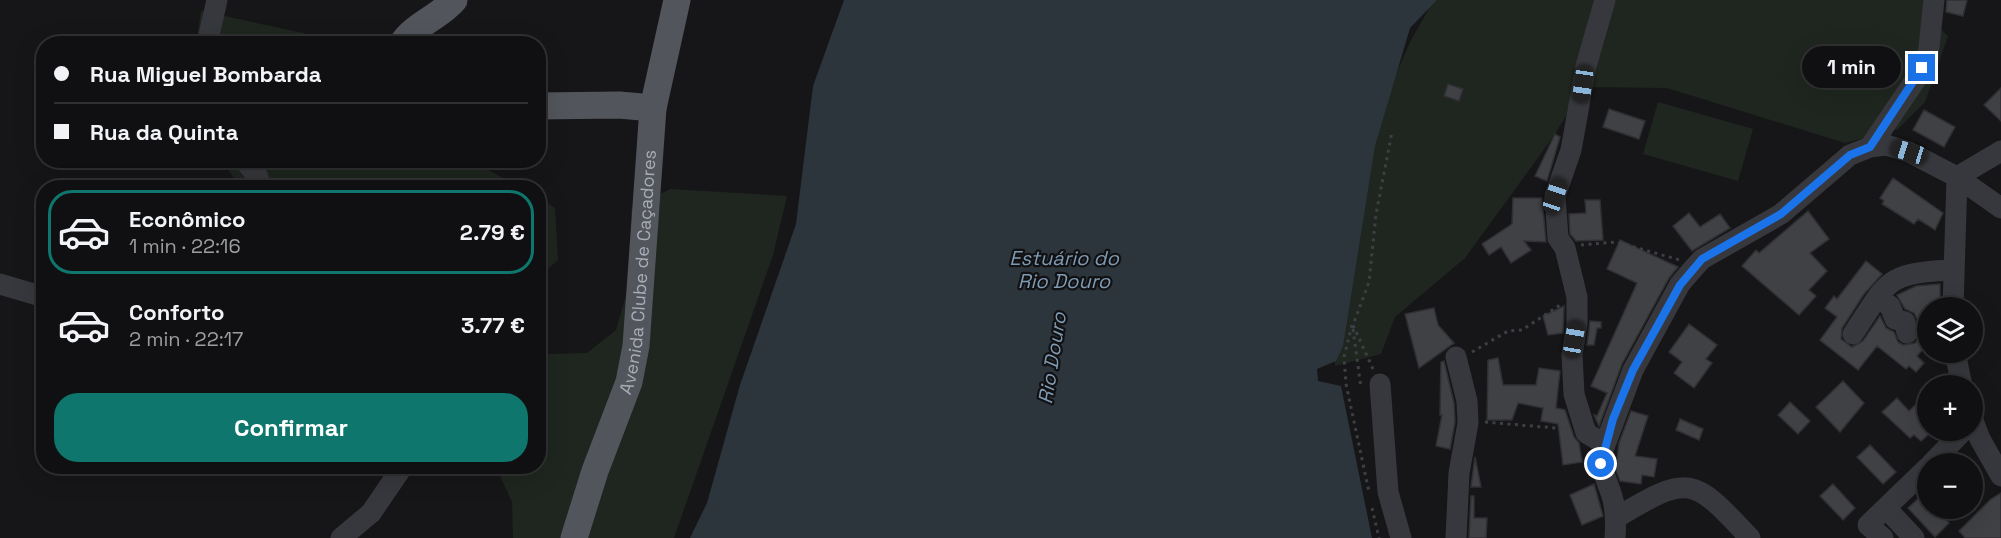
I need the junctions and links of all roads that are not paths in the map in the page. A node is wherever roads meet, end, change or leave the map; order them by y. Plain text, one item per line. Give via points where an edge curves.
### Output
1 (217, 0) edge
2 (454, 0) edge
3 (677, 0) edge
4 (1605, 0) edge
5 (1934, 0) edge
6 (209, 36) edge
7 (410, 36) edge
8 (546, 106) edge
9 (653, 108) junction
10 (1870, 147) junction
11 (2001, 151) edge
12 (1957, 177) junction
13 (2001, 208) edge
14 (1953, 270) junction
15 (0, 284) edge
16 (36, 295) edge
17 (1953, 297) edge
18 (1878, 298) junction
19 (1907, 333) dead end
20 (1853, 334) dead end
21 (1456, 357) road end
22 (1380, 384) road end
23 (1953, 441) edge
24 (1981, 441) edge
25 (1605, 444) junction
26 (1941, 453) edge
27 (398, 474) edge
28 (2001, 476) edge
29 (1917, 477) edge
30 (1886, 508) junction
31 (1615, 528) edge
32 (341, 538) edge
33 (574, 538) edge
34 (1401, 538) edge
35 (1455, 538) edge
36 (1750, 538) edge
37 (1882, 538) edge
38 (1914, 538) edge

1 - 6 street
2 - 7 main road
3 - 9 main road, Avenida Clube de Caçadores
4 - 25 street via 1586,66 1572,150 1555,196 1558,238 1565,248 1577,297 1572,355 1574,394 1586,433
5 - 10 street via 1928,56
8 - 9 main road
9 - 33 main road, Avenida Clube de Caçadores via 636,346 629,382
10 - 12 street via 1886,146 1909,152
10 - 25 street via 1850,155 1781,214 1696,265 1680,285 1633,370
11 - 12 street
12 - 13 street
12 - 14 street
14 - 17 street
14 - 18 street via 1901,276 1885,287
15 - 16 street
18 - 19 street via 1890,306 1895,319 1905,322
18 - 20 street
21 - 35 street via 1468,423 1459,473
22 - 34 street via 1388,492
23 - 26 street
24 - 28 street
25 - 31 street via 1601,464 1612,496
27 - 32 street via 371,513
29 - 30 street
30 - 37 street via 1868,525
30 - 38 street
31 - 36 street via 1662,492 1688,487 1708,495

